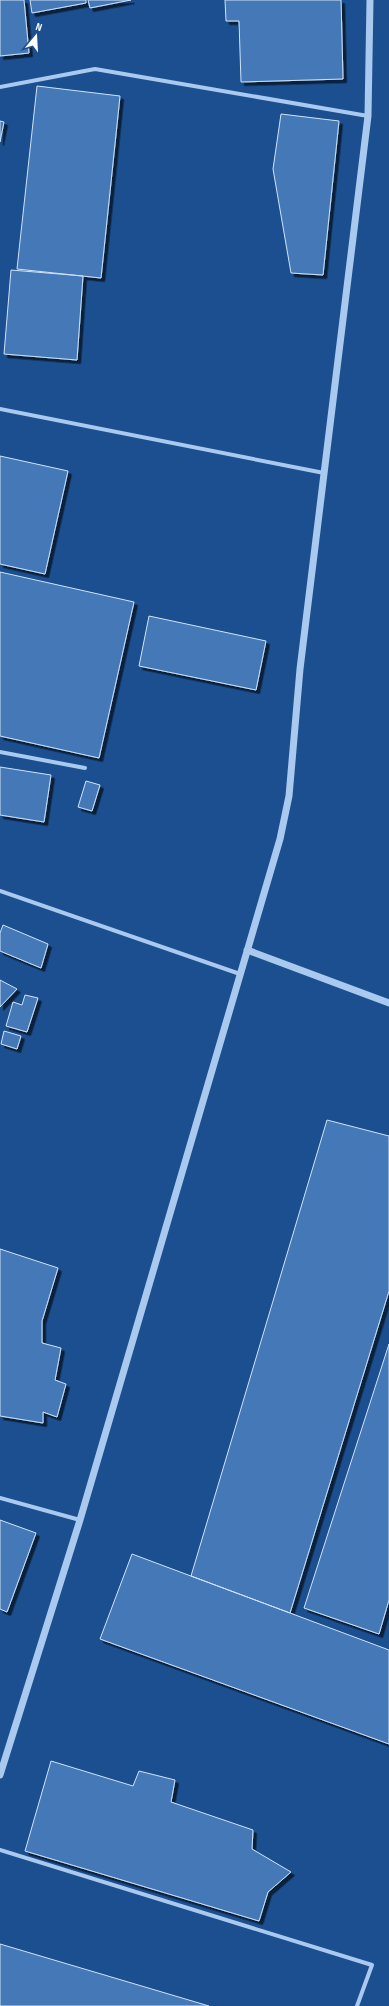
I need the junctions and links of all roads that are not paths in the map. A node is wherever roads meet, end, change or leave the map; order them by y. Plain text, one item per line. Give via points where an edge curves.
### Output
1 (370, 0) edge
2 (0, 87) edge
3 (368, 116) junction
4 (0, 409) edge
5 (324, 473) junction
6 (0, 752) edge
7 (85, 768) dead end
8 (0, 891) edge
9 (248, 950) junction
10 (240, 974) junction
11 (389, 1003) edge
12 (0, 1498) edge
13 (80, 1520) junction
14 (0, 1775) edge
15 (0, 1850) edge
16 (357, 2006) edge

1 - 3 street
2 - 3 street via 95,69
3 - 5 street
4 - 5 street
5 - 9 street via 300,669 289,796 280,839
6 - 7 street
8 - 10 street
9 - 10 street
9 - 11 street
10 - 13 street
12 - 13 street
13 - 14 street
15 - 16 street via 372,1965

